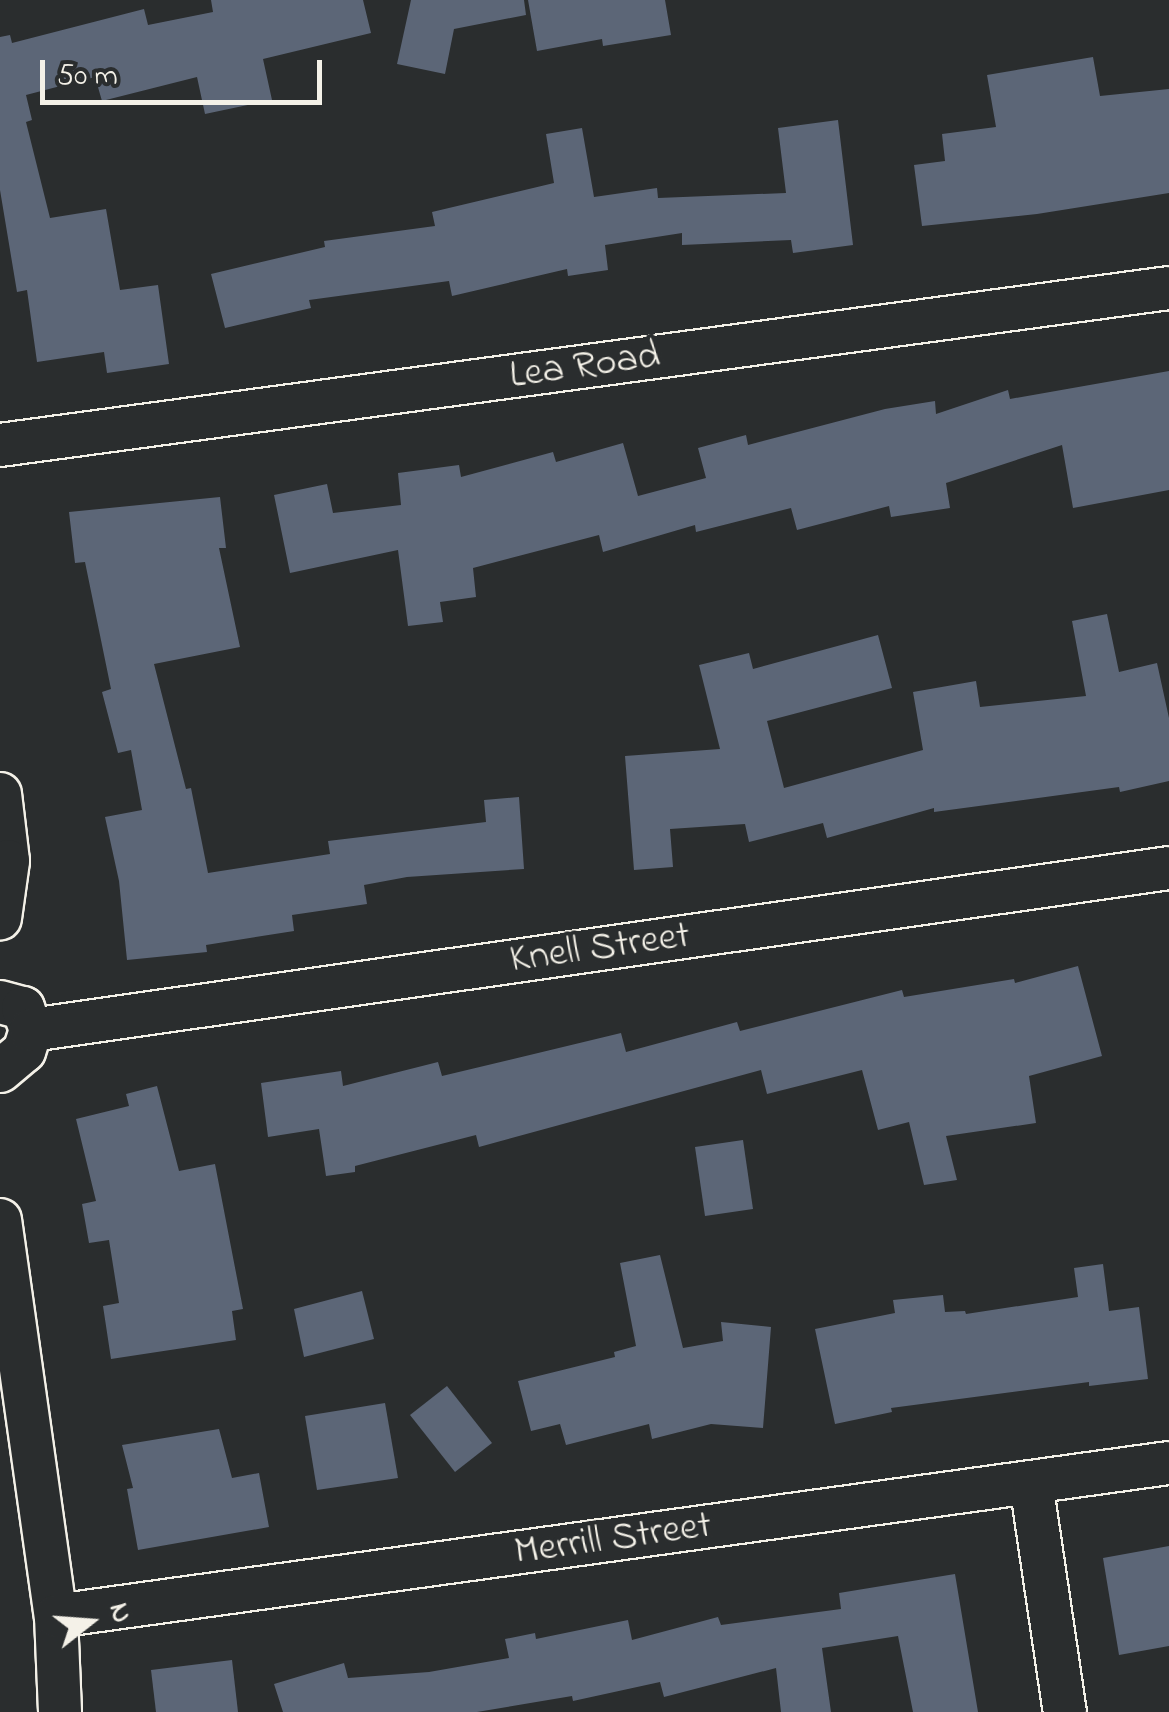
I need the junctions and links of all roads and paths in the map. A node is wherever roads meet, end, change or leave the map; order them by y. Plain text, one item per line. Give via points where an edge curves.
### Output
1 (1169, 288) edge
2 (0, 445) edge
3 (0, 794) edge
4 (1169, 868) edge
5 (0, 918) edge
6 (15, 1016) edge
7 (0, 1071) edge
8 (0, 1220) edge
9 (1169, 1463) edge
10 (1031, 1483) junction
11 (56, 1616) junction
12 (60, 1712) edge
13 (1065, 1712) edge

1 - 2 street, Lea Road
3 - 5 street via 8,860
4 - 6 street, Knell Street
6 - 7 street via 24,1050
8 - 11 street
9 - 10 street, Merrill Street
10 - 11 street, Merrill Street
10 - 13 street
11 - 12 street

